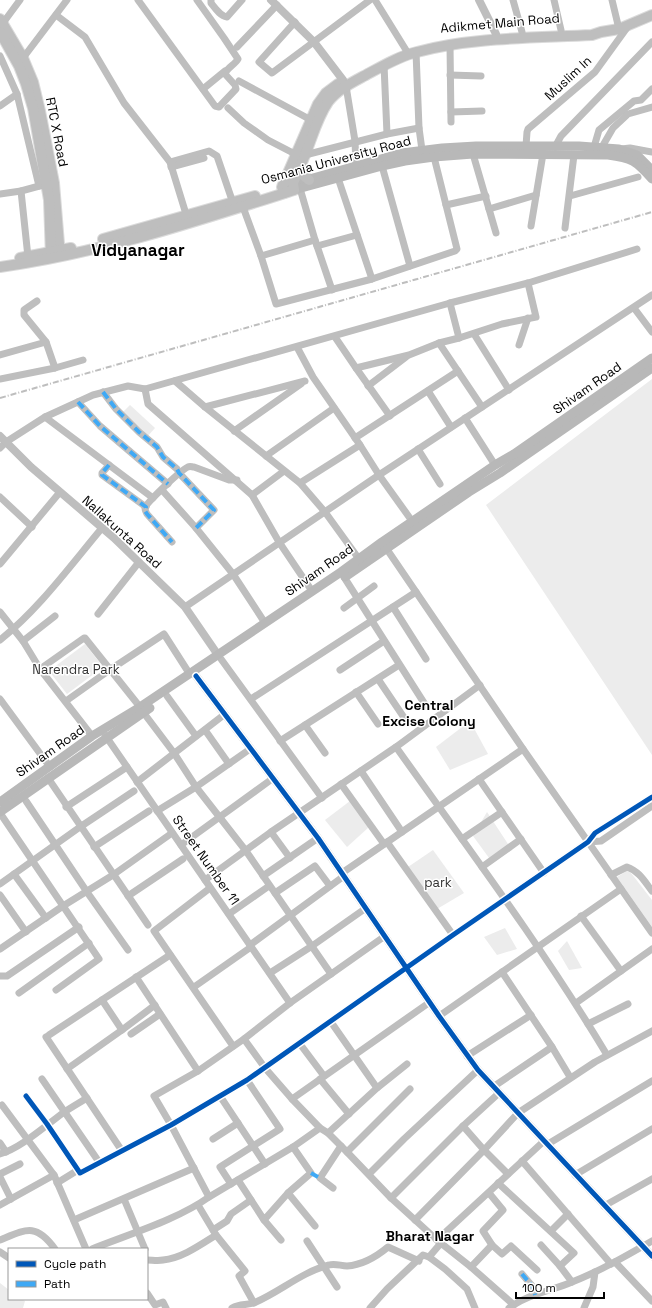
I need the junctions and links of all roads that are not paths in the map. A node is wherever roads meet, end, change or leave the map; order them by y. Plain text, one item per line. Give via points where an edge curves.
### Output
1 (20, 0) edge
2 (67, 0) edge
3 (138, 0) edge
4 (197, 0) edge
5 (211, 0) edge
6 (242, 0) edge
7 (375, 0) edge
8 (479, 0) edge
9 (513, 0) edge
10 (554, 0) edge
11 (612, 0) edge
12 (365, 1) edge
13 (274, 3) edge
14 (56, 15) junction
15 (652, 15) edge
16 (295, 22) junction
17 (1, 25) edge
18 (624, 27) junction
19 (561, 30) junction
20 (522, 32) junction
21 (601, 32) junction
22 (496, 34) junction
23 (314, 42) junction
24 (652, 42) edge
25 (450, 45) junction
26 (237, 47) dead end
27 (411, 51) junction
28 (0, 56) edge
29 (23, 58) junction
30 (384, 65) junction
31 (2, 68) edge
32 (225, 71) junction
33 (450, 75) junction
34 (481, 76) dead end
35 (239, 81) dead end
36 (30, 83) junction
37 (344, 83) junction
38 (203, 89) junction
39 (652, 89) edge
40 (17, 94) junction
41 (0, 106) edge
42 (652, 107) edge
43 (228, 108) dead end
44 (451, 112) junction
45 (482, 112) dead end
46 (311, 120) junction
47 (451, 122) dead end
48 (419, 128) junction
49 (387, 134) junction
50 (355, 141) junction
51 (526, 146) junction
52 (555, 147) junction
53 (598, 147) junction
54 (422, 150) junction
55 (624, 152) junction
56 (652, 152) edge
57 (473, 154) junction
58 (543, 154) junction
59 (301, 155) junction
60 (574, 155) junction
61 (434, 157) junction
62 (204, 158) dead end
63 (170, 164) junction
64 (356, 166) junction
65 (382, 166) junction
66 (652, 170) edge
67 (298, 171) junction
68 (638, 177) dead end
69 (338, 178) junction
70 (652, 179) edge
71 (309, 180) junction
72 (43, 185) junction
73 (292, 187) junction
74 (21, 191) junction
75 (0, 194) edge
76 (536, 195) junction
77 (486, 196) junction
78 (570, 196) junction
79 (233, 203) junction
80 (446, 205) junction
81 (244, 207) junction
82 (489, 209) junction
83 (186, 214) junction
84 (531, 226) dead end
85 (565, 228) dead end
86 (496, 233) dead end
87 (357, 235) junction
88 (316, 243) junction
89 (637, 249) dead end
90 (56, 255) junction
91 (28, 256) junction
92 (261, 256) junction
93 (0, 262) edge
94 (410, 266) junction
95 (0, 267) edge
96 (372, 279) junction
97 (528, 283) junction
98 (332, 290) junction
99 (652, 295) edge
100 (37, 301) dead end
101 (450, 303) junction
102 (634, 308) junction
103 (528, 318) junction
104 (652, 332) edge
105 (474, 334) junction
106 (335, 337) junction
107 (458, 338) junction
108 (46, 342) junction
109 (439, 343) junction
110 (519, 345) dead end
111 (297, 347) junction
112 (0, 355) edge
113 (408, 355) junction
114 (652, 358) edge
115 (83, 360) dead end
116 (55, 368) junction
117 (356, 368) junction
118 (652, 368) edge
119 (458, 371) junction
120 (313, 377) junction
121 (0, 379) edge
122 (174, 381) junction
123 (305, 381) junction
124 (368, 386) junction
125 (145, 389) junction
126 (509, 390) junction
127 (428, 391) junction
128 (103, 392) junction
129 (78, 402) junction
130 (205, 407) junction
131 (482, 407) junction
132 (334, 408) junction
133 (390, 416) junction
134 (45, 417) junction
135 (465, 418) junction
136 (452, 427) junction
137 (234, 431) junction
138 (355, 438) junction
139 (1, 440) edge
140 (360, 445) junction
141 (418, 449) junction
142 (266, 456) junction
143 (109, 465) junction
144 (495, 465) junction
145 (284, 471) junction
146 (179, 473) junction
147 (379, 475) junction
148 (237, 480) junction
149 (300, 483) junction
150 (168, 484) junction
151 (440, 484) dead end
152 (162, 490) junction
153 (60, 492) junction
154 (252, 495) junction
155 (0, 497) edge
156 (153, 498) junction
157 (146, 506) junction
158 (325, 512) junction
159 (412, 521) junction
160 (32, 527) junction
161 (102, 528) junction
162 (196, 528) junction
163 (172, 542) dead end
164 (279, 542) junction
165 (384, 545) junction
166 (358, 559) junction
167 (139, 562) junction
168 (0, 564) edge
169 (233, 574) junction
170 (344, 577) junction
171 (374, 586) dead end
172 (312, 591) junction
173 (416, 592) junction
174 (357, 598) junction
175 (185, 607) junction
176 (393, 607) junction
177 (344, 608) dead end
178 (0, 612) edge
179 (98, 614) dead end
180 (55, 616) dead end
181 (371, 621) junction
182 (265, 623) junction
183 (13, 630) junction
184 (0, 640) edge
185 (23, 641) junction
186 (384, 641) junction
187 (216, 659) junction
188 (426, 659) dead end
189 (399, 665) junction
190 (40, 669) junction
191 (110, 669) junction
192 (340, 670) dead end
193 (192, 674) junction
194 (378, 679) junction
195 (480, 685) junction
196 (356, 692) junction
197 (167, 696) junction
198 (0, 699) edge
199 (251, 699) junction
200 (66, 701) junction
201 (426, 706) dead end
202 (141, 710) junction
203 (225, 714) junction
204 (405, 719) dead end
205 (378, 724) dead end
206 (305, 725) junction
207 (204, 730) junction
208 (104, 734) junction
209 (92, 736) junction
210 (196, 736) junction
211 (280, 741) junction
212 (396, 746) junction
213 (250, 749) junction
214 (524, 749) junction
215 (174, 753) junction
216 (325, 754) dead end
217 (229, 764) junction
218 (50, 767) junction
219 (127, 767) junction
220 (361, 771) junction
221 (48, 778) junction
222 (479, 778) junction
223 (272, 779) junction
224 (137, 782) junction
225 (341, 784) junction
226 (196, 787) junction
227 (134, 791) dead end
228 (322, 798) junction
229 (4, 799) edge
230 (26, 801) dead end
231 (651, 802) edge
232 (66, 807) junction
233 (439, 807) junction
234 (149, 811) dead end
235 (0, 812) edge
236 (157, 812) junction
237 (502, 812) junction
238 (300, 814) junction
239 (219, 817) junction
240 (80, 827) junction
241 (271, 832) junction
242 (402, 832) junction
243 (172, 833) junction
244 (318, 838) junction
245 (521, 839) junction
246 (462, 840) junction
247 (588, 842) junction
248 (386, 843) junction
249 (55, 845) junction
250 (181, 845) junction
251 (94, 847) junction
252 (246, 852) junction
253 (290, 858) junction
254 (183, 859) dead end
255 (33, 861) junction
256 (482, 867) junction
257 (544, 873) junction
258 (14, 874) junction
259 (113, 875) junction
260 (343, 875) junction
261 (611, 875) junction
262 (263, 876) junction
263 (205, 880) junction
264 (0, 884) edge
265 (269, 886) junction
266 (330, 886) junction
267 (210, 888) junction
268 (621, 889) junction
269 (87, 892) junction
270 (652, 892) edge
271 (275, 893) junction
272 (0, 895) edge
273 (128, 896) junction
274 (505, 899) junction
275 (63, 906) junction
276 (366, 908) junction
277 (229, 914) junction
278 (290, 915) junction
279 (581, 916) junction
280 (46, 918) junction
281 (148, 925) dead end
282 (79, 927) junction
283 (26, 932) junction
284 (652, 933) edge
285 (453, 935) junction
286 (385, 936) junction
287 (89, 943) junction
288 (1, 946) edge
289 (251, 946) junction
290 (312, 946) junction
291 (537, 947) junction
292 (652, 948) edge
293 (128, 950) dead end
294 (170, 955) junction
295 (407, 968) junction
296 (621, 971) junction
297 (502, 972) junction
298 (270, 973) junction
299 (331, 974) junction
300 (0, 976) edge
301 (136, 977) junction
302 (194, 987) junction
303 (56, 990) dead end
304 (19, 993) dead end
305 (102, 1000) junction
306 (430, 1002) junction
307 (290, 1003) junction
308 (576, 1003) junction
309 (628, 1004) dead end
310 (155, 1005) junction
311 (160, 1014) junction
312 (531, 1015) junction
313 (439, 1016) junction
314 (331, 1022) junction
315 (588, 1024) junction
316 (122, 1030) junction
317 (652, 1031) edge
318 (131, 1034) dead end
319 (244, 1039) junction
320 (300, 1044) junction
321 (233, 1046) junction
322 (552, 1047) junction
323 (354, 1055) junction
324 (607, 1055) junction
325 (467, 1056) junction
326 (407, 1064) dead end
327 (265, 1068) junction
328 (67, 1069) junction
329 (478, 1070) junction
330 (198, 1071) junction
331 (570, 1077) junction
332 (322, 1078) junction
333 (42, 1079) dead end
334 (247, 1080) junction
335 (652, 1081) edge
336 (377, 1088) junction
337 (410, 1089) dead end
338 (496, 1090) junction
339 (26, 1096) dead end
340 (220, 1096) junction
341 (87, 1098) junction
342 (292, 1098) junction
343 (2, 1105) dead end
344 (64, 1112) junction
345 (518, 1113) junction
346 (349, 1114) junction
347 (238, 1123) junction
348 (47, 1124) junction
349 (171, 1125) junction
350 (463, 1126) junction
351 (320, 1128) junction
352 (652, 1130) edge
353 (328, 1133) junction
354 (213, 1138) dead end
355 (27, 1139) junction
356 (0, 1142) edge
357 (546, 1142) junction
358 (253, 1146) junction
359 (341, 1146) junction
360 (293, 1147) junction
361 (484, 1150) junction
362 (122, 1151) junction
363 (347, 1152) junction
364 (3, 1153) edge
365 (522, 1161) junction
366 (99, 1162) junction
367 (20, 1164) dead end
368 (265, 1164) junction
369 (194, 1168) junction
370 (78, 1170) junction
371 (311, 1173) junction
372 (0, 1174) edge
373 (369, 1174) junction
374 (508, 1174) junction
375 (54, 1175) junction
376 (575, 1176) junction
377 (0, 1177) edge
378 (320, 1178) junction
379 (652, 1179) edge
380 (238, 1180) junction
381 (57, 1183) junction
382 (498, 1183) junction
383 (231, 1184) junction
384 (333, 1188) dead end
385 (288, 1193) junction
386 (488, 1193) junction
387 (209, 1197) junction
388 (391, 1198) junction
389 (11, 1199) junction
390 (124, 1199) junction
391 (250, 1200) junction
392 (0, 1205) edge
393 (198, 1205) junction
394 (604, 1206) junction
395 (568, 1214) junction
396 (74, 1220) junction
397 (264, 1220) junction
398 (414, 1220) junction
399 (315, 1226) dead end
400 (136, 1231) junction
401 (551, 1231) junction
402 (214, 1232) junction
403 (0, 1240) edge
404 (281, 1240) dead end
405 (307, 1241) dead end
406 (652, 1241) edge
407 (439, 1242) junction
408 (492, 1245) junction
409 (541, 1245) dead end
410 (643, 1246) junction
411 (55, 1248) edge
412 (86, 1248) edge
413 (94, 1248) edge
414 (144, 1248) edge
415 (652, 1256) edge
416 (429, 1257) junction
417 (148, 1258) edge
418 (419, 1261) junction
419 (613, 1263) junction
420 (560, 1266) junction
421 (323, 1267) junction
422 (471, 1267) junction
423 (537, 1270) dead end
424 (595, 1272) junction
425 (522, 1274) dead end
426 (572, 1282) junction
427 (337, 1287) dead end
428 (148, 1294) edge
429 (535, 1294) junction
430 (652, 1301) edge
431 (254, 1303) junction
432 (246, 1306) edge
433 (511, 1306) edge
434 (166, 1308) edge
435 (232, 1308) edge
436 (370, 1308) edge
437 (475, 1308) edge
438 (584, 1308) edge

1 - 17 street
2 - 14 street
3 - 38 street
4 - 32 street via 238,57 236,63
5 - 6 street via 220,14 227,17
7 - 27 street
8 - 22 street
9 - 20 street
10 - 19 street
11 - 18 street
12 - 23 street
13 - 16 street
13 - 26 street
14 - 29 street
14 - 63 street via 85,37 124,103
15 - 18 main road, Adikmet Main Road
16 - 23 street
16 - 23 street via 259,62 272,73
17 - 29 main road, RTC X Road
17 - 36 main road, RTC X Road via 19,66
18 - 21 main road, Adikmet Main Road
18 - 51 street, Muslim ln via 596,72 528,129
19 - 20 main road, Adikmet Main Road
19 - 21 main road, Adikmet Main Road via 591,29
20 - 22 main road, Adikmet Main Road
21 - 25 main road, Adikmet Main Road via 592,35
22 - 27 main road, Adikmet Main Road via 447,38
23 - 37 street
24 - 52 street via 561,136
25 - 27 main road, Adikmet Main Road
25 - 33 street
27 - 30 main road, Adikmet Main Road
27 - 37 main road, Adikmet Main Road via 376,62
27 - 48 street
28 - 31 street
29 - 36 main road, RTC X Road
30 - 37 main road, Adikmet Main Road
30 - 49 street
31 - 40 street
32 - 38 street
32 - 38 street via 226,76 236,87 220,107 216,106
33 - 34 street
33 - 44 street
35 - 46 street
36 - 72 main road, RTC X Road
36 - 90 main road, RTC X Road via 40,111 54,183
37 - 46 main road, Adikmet Main Road via 330,90 322,98
37 - 50 street
37 - 59 main road, Adikmet Main Road via 324,108
39 - 53 street via 599,130
40 - 41 street
40 - 72 street
42 - 53 street via 628,114
43 - 59 street via 268,140
44 - 45 street
44 - 47 street
46 - 59 main road, Adikmet Main Road via 301,144
48 - 49 street
48 - 54 street
49 - 50 street
50 - 59 street
50 - 64 street
51 - 52 main road, Osmania University Road
51 - 54 main road, Osmania University Road
52 - 53 main road, Osmania University Road
53 - 55 main road, Osmania University Road
54 - 64 main road, Osmania University Road
55 - 56 street via 630,148
55 - 60 main road, Osmania University Road via 608,155
55 - 66 main road, Osmania University Road via 638,155
55 - 70 main road, Osmania University Road
57 - 58 main road, Osmania University Road
57 - 61 main road, Osmania University Road
57 - 77 street
58 - 60 main road, Osmania University Road
58 - 76 street
59 - 67 main road
59 - 73 main road
60 - 78 street
61 - 65 main road, Osmania University Road
61 - 80 street
62 - 63 street
63 - 79 street via 209,151 214,152
63 - 83 street
64 - 71 main road, Osmania University Road
65 - 69 main road, Osmania University Road
65 - 94 street
67 - 71 main road
67 - 73 main road
68 - 78 street
69 - 73 main road, Osmania University Road
69 - 87 street
71 - 73 main road, Osmania University Road
72 - 74 street
72 - 90 main road, RTC X Road via 49,200
73 - 79 main road, Osmania University Road
73 - 81 main road, Osmania University Road
73 - 88 street
74 - 75 street
74 - 91 street
76 - 82 street
76 - 84 street
77 - 80 street
77 - 82 street
78 - 85 street
79 - 83 main road, Osmania University Road
80 - 94 street via 456,251
81 - 90 main road, Osmania University Road
81 - 92 street
82 - 86 street
83 - 90 main road, Osmania University Road
87 - 88 street
87 - 96 street
88 - 92 street
88 - 98 street
89 - 97 street
90 - 91 main road
90 - 95 main road
91 - 93 main road
92 - 98 street via 276,304
94 - 96 street
96 - 98 street
97 - 101 street
97 - 103 street via 536,316
99 - 102 street
100 - 108 street via 23,312
101 - 106 street
101 - 107 street
102 - 104 street
102 - 126 street
103 - 105 street
103 - 110 street
105 - 107 street
105 - 126 street
106 - 111 street
106 - 117 street
107 - 109 street
108 - 112 street
108 - 116 street
109 - 113 street
109 - 119 street
111 - 120 street
111 - 122 street
113 - 117 street
113 - 124 street
114 - 144 main road, Shivam Road
115 - 116 street
116 - 121 street
117 - 124 street
118 - 165 main road, Shivam Road via 500,472
119 - 127 street
119 - 131 street
120 - 123 street
120 - 132 street
122 - 125 street
122 - 130 street
123 - 130 street
123 - 137 street
124 - 133 street
125 - 128 street via 128,386
125 - 148 street via 148,404
126 - 131 street
127 - 133 street
127 - 136 street
128 - 129 street
128 - 146 street via 116,409 154,444
129 - 134 street
129 - 150 street via 112,436
130 - 137 street
131 - 135 street
132 - 138 street
132 - 142 street
133 - 138 street
134 - 139 street
134 - 143 street
135 - 136 street
135 - 144 street
136 - 141 street
137 - 142 street
138 - 140 street
139 - 153 street, Nallakunta Road
140 - 147 street
140 - 149 street
141 - 147 street
141 - 151 street
142 - 145 street
143 - 156 street
143 - 157 street via 102,475
144 - 159 main road, Shivam Road
145 - 149 street
145 - 154 street
146 - 148 street via 194,466 229,480
146 - 150 street
146 - 162 street via 214,510
147 - 158 street
147 - 159 street
148 - 154 street
149 - 158 street
150 - 152 street
152 - 156 street
152 - 162 street
153 - 160 street
153 - 161 street, Nallakunta Road
154 - 164 street
155 - 160 street
156 - 157 street
157 - 163 street via 147,514
158 - 164 street
158 - 166 street
159 - 165 main road, Shivam Road
160 - 168 street
161 - 167 street, Nallakunta Road
161 - 183 street
162 - 169 street
164 - 169 street
164 - 172 street
165 - 166 main road, Shivam Road
165 - 170 main road, Shivam Road
165 - 173 street
166 - 172 main road, Shivam Road
167 - 175 street, Nallakunta Road
167 - 179 street
169 - 175 street
169 - 182 street
170 - 174 street
170 - 187 main road, Shivam Road
171 - 174 street
172 - 182 main road, Shivam Road
173 - 176 street
173 - 195 street
174 - 177 street
174 - 181 street
175 - 187 street, Nallakunta Road
176 - 181 street
176 - 188 street
178 - 183 street
180 - 185 street
181 - 186 street
181 - 199 street
182 - 187 main road, Shivam Road
183 - 184 street
183 - 185 street
185 - 190 street
186 - 189 street
186 - 192 street
187 - 193 main road, Shivam Road
187 - 199 street
189 - 194 street
189 - 201 street
190 - 191 street via 84,638
190 - 200 street
191 - 193 street via 164,634
191 - 200 street
191 - 202 street
193 - 197 main road, Shivam Road
193 - 202 main road, Shivam Road
193 - 203 street
194 - 196 street
194 - 204 street
195 - 212 street
195 - 214 street
196 - 205 street
196 - 206 street
197 - 202 main road, Shivam Road
197 - 210 street
198 - 218 street
199 - 211 street
200 - 209 street
202 - 208 main road, Shivam Road
202 - 215 street
203 - 207 street
203 - 213 street
206 - 211 street
206 - 216 street
207 - 210 street
207 - 217 street
208 - 209 main road, Shivam Road
208 - 219 street, Street Number 11
208 - 221 main road, Shivam Road
209 - 218 main road, Shivam Road
210 - 215 street
211 - 228 street
212 - 220 street
212 - 233 street
213 - 217 street
213 - 223 street
214 - 222 street
214 - 247 street
215 - 224 street
215 - 226 street
217 - 226 street
218 - 229 main road, Shivam Road
219 - 224 street, Street Number 11
219 - 232 street
220 - 225 street
220 - 242 street
221 - 229 main road, Shivam Road
221 - 232 street
222 - 233 street
222 - 237 street
223 - 238 street
223 - 239 street
224 - 236 street, Street Number 11
225 - 228 street
225 - 248 street
226 - 236 street
226 - 239 street
227 - 240 street
228 - 238 street
229 - 235 main road, Shivam Road
230 - 249 street
231 - 247 street via 601,841
232 - 240 street
233 - 242 street
233 - 246 street
234 - 251 street
235 - 255 street
236 - 243 street, Street Number 11
237 - 245 street
237 - 246 street
238 - 241 street
238 - 244 street
239 - 250 street
239 - 252 street
240 - 249 street
240 - 251 street
241 - 252 street
241 - 253 street
242 - 248 street
243 - 250 street, Street Number 11
243 - 259 street
244 - 253 street
244 - 260 street
245 - 256 street
245 - 257 street
246 - 256 street
247 - 257 street
247 - 261 street
248 - 260 street
248 - 285 street
249 - 255 street
249 - 269 street
250 - 263 street, Street Number 11
251 - 259 street
252 - 262 street
252 - 263 street
253 - 262 street
254 - 273 street
255 - 258 street
255 - 275 street
256 - 274 street
257 - 274 street
258 - 264 street
258 - 280 street
259 - 269 street
259 - 273 street
260 - 266 street
260 - 276 street
261 - 268 street
261 - 270 street via 628,866 633,868
262 - 265 street
263 - 267 street, Street Number 11
265 - 271 street
265 - 277 street
266 - 271 street via 315,866
266 - 278 street
267 - 277 street, Street Number 11
267 - 294 street via 154,931
268 - 279 street
268 - 284 street
269 - 275 street
269 - 293 street
271 - 278 street
272 - 283 street
273 - 281 street
274 - 285 street
274 - 291 street
275 - 280 street
275 - 282 street
276 - 286 street
276 - 290 street
277 - 289 street, Street Number 11
278 - 289 street
278 - 290 street
279 - 291 street
279 - 296 street
280 - 283 street
282 - 287 street
282 - 300 street via 7,976
283 - 288 street
285 - 295 street
286 - 295 street
286 - 299 street
287 - 303 street via 99,959
287 - 304 street
289 - 298 street, Street Number 11
289 - 302 street
290 - 298 street
290 - 299 street
291 - 297 street
291 - 308 street
292 - 296 street
294 - 301 street
294 - 302 street
295 - 306 street
295 - 314 street
296 - 308 street
297 - 312 street
297 - 313 street
298 - 307 street, Street Number 11
299 - 307 street
301 - 305 street
301 - 310 street
302 - 321 street
305 - 316 street
305 - 328 street via 48,1036
306 - 313 street
306 - 323 street
307 - 319 street
308 - 315 street
309 - 315 street
310 - 311 street
310 - 316 street
311 - 318 street
311 - 330 street
312 - 322 street
312 - 325 street
313 - 325 street
314 - 320 street
314 - 323 street
315 - 324 street
316 - 328 street
317 - 324 street
319 - 321 street
319 - 327 street
320 - 327 street
320 - 332 street
321 - 330 street
322 - 331 street
322 - 338 street
323 - 332 street
323 - 336 street
324 - 331 street
325 - 329 street
326 - 336 street
327 - 334 street
327 - 342 street
328 - 341 street
329 - 338 street
329 - 373 street
330 - 349 street via 154,1096
331 - 345 street
332 - 342 street
332 - 346 street
333 - 344 street
334 - 340 street
334 - 358 street via 280,1129
335 - 357 street
336 - 346 street
337 - 363 street
338 - 345 street
338 - 350 street
339 - 348 street
340 - 347 street
340 - 349 street
341 - 344 street
341 - 362 street
342 - 351 street
343 - 355 street
344 - 348 street
344 - 366 street
345 - 357 street
345 - 361 street
346 - 353 street
347 - 354 street
347 - 358 street
348 - 355 street
348 - 370 street
349 - 362 street
349 - 369 street
350 - 361 street
350 - 388 street
351 - 353 street
351 - 360 street
352 - 376 street
353 - 359 street
355 - 364 street
355 - 375 street
356 - 364 street
357 - 365 street
357 - 376 street
358 - 368 street
358 - 383 street via 220,1167
359 - 363 street
359 - 378 street
360 - 368 street
360 - 371 street
361 - 374 street
361 - 398 street
362 - 366 street
363 - 373 street
365 - 374 street
365 - 395 street
366 - 370 street via 80,1173
367 - 372 street
368 - 380 street
369 - 387 street
369 - 390 street
370 - 381 street
371 - 378 street
371 - 385 street
373 - 388 street
374 - 382 street
375 - 381 street
375 - 389 street
376 - 394 street
377 - 389 street
378 - 384 street
379 - 394 street
380 - 383 street
380 - 391 street
381 - 396 street
382 - 386 street
382 - 401 street
383 - 387 street
385 - 397 street
385 - 399 street
386 - 407 street
386 - 408 street via 504,1210 483,1231
387 - 393 street
388 - 398 street
389 - 392 street
390 - 396 street
390 - 400 street
391 - 397 street
391 - 402 street via 231,1214
393 - 400 street
393 - 402 street
394 - 410 street
395 - 401 street
395 - 419 street
396 - 412 street
397 - 404 street
398 - 407 street
400 - 413 street
400 - 414 street
401 - 420 street via 574,1252
402 - 417 street via 199,1246 176,1257 163,1260
402 - 431 street via 244,1271 239,1276
403 - 411 street via 36,1230
405 - 421 street
406 - 410 street
407 - 416 street
407 - 422 street
408 - 422 street
408 - 423 street via 502,1254 511,1246
409 - 420 street
410 - 415 street
410 - 419 street
416 - 418 street via 423,1255
416 - 437 street via 468,1289
418 - 421 street via 388,1248 377,1257 362,1263 346,1266 331,1264
418 - 436 street
419 - 424 street
419 - 430 street
420 - 426 street
421 - 427 street
421 - 431 street via 308,1272
422 - 433 street
424 - 426 street
424 - 438 street via 593,1287
425 - 429 street via 533,1287
426 - 429 street
428 - 434 street via 155,1305 163,1302
429 - 433 street
431 - 432 street
432 - 435 street via 238,1304

